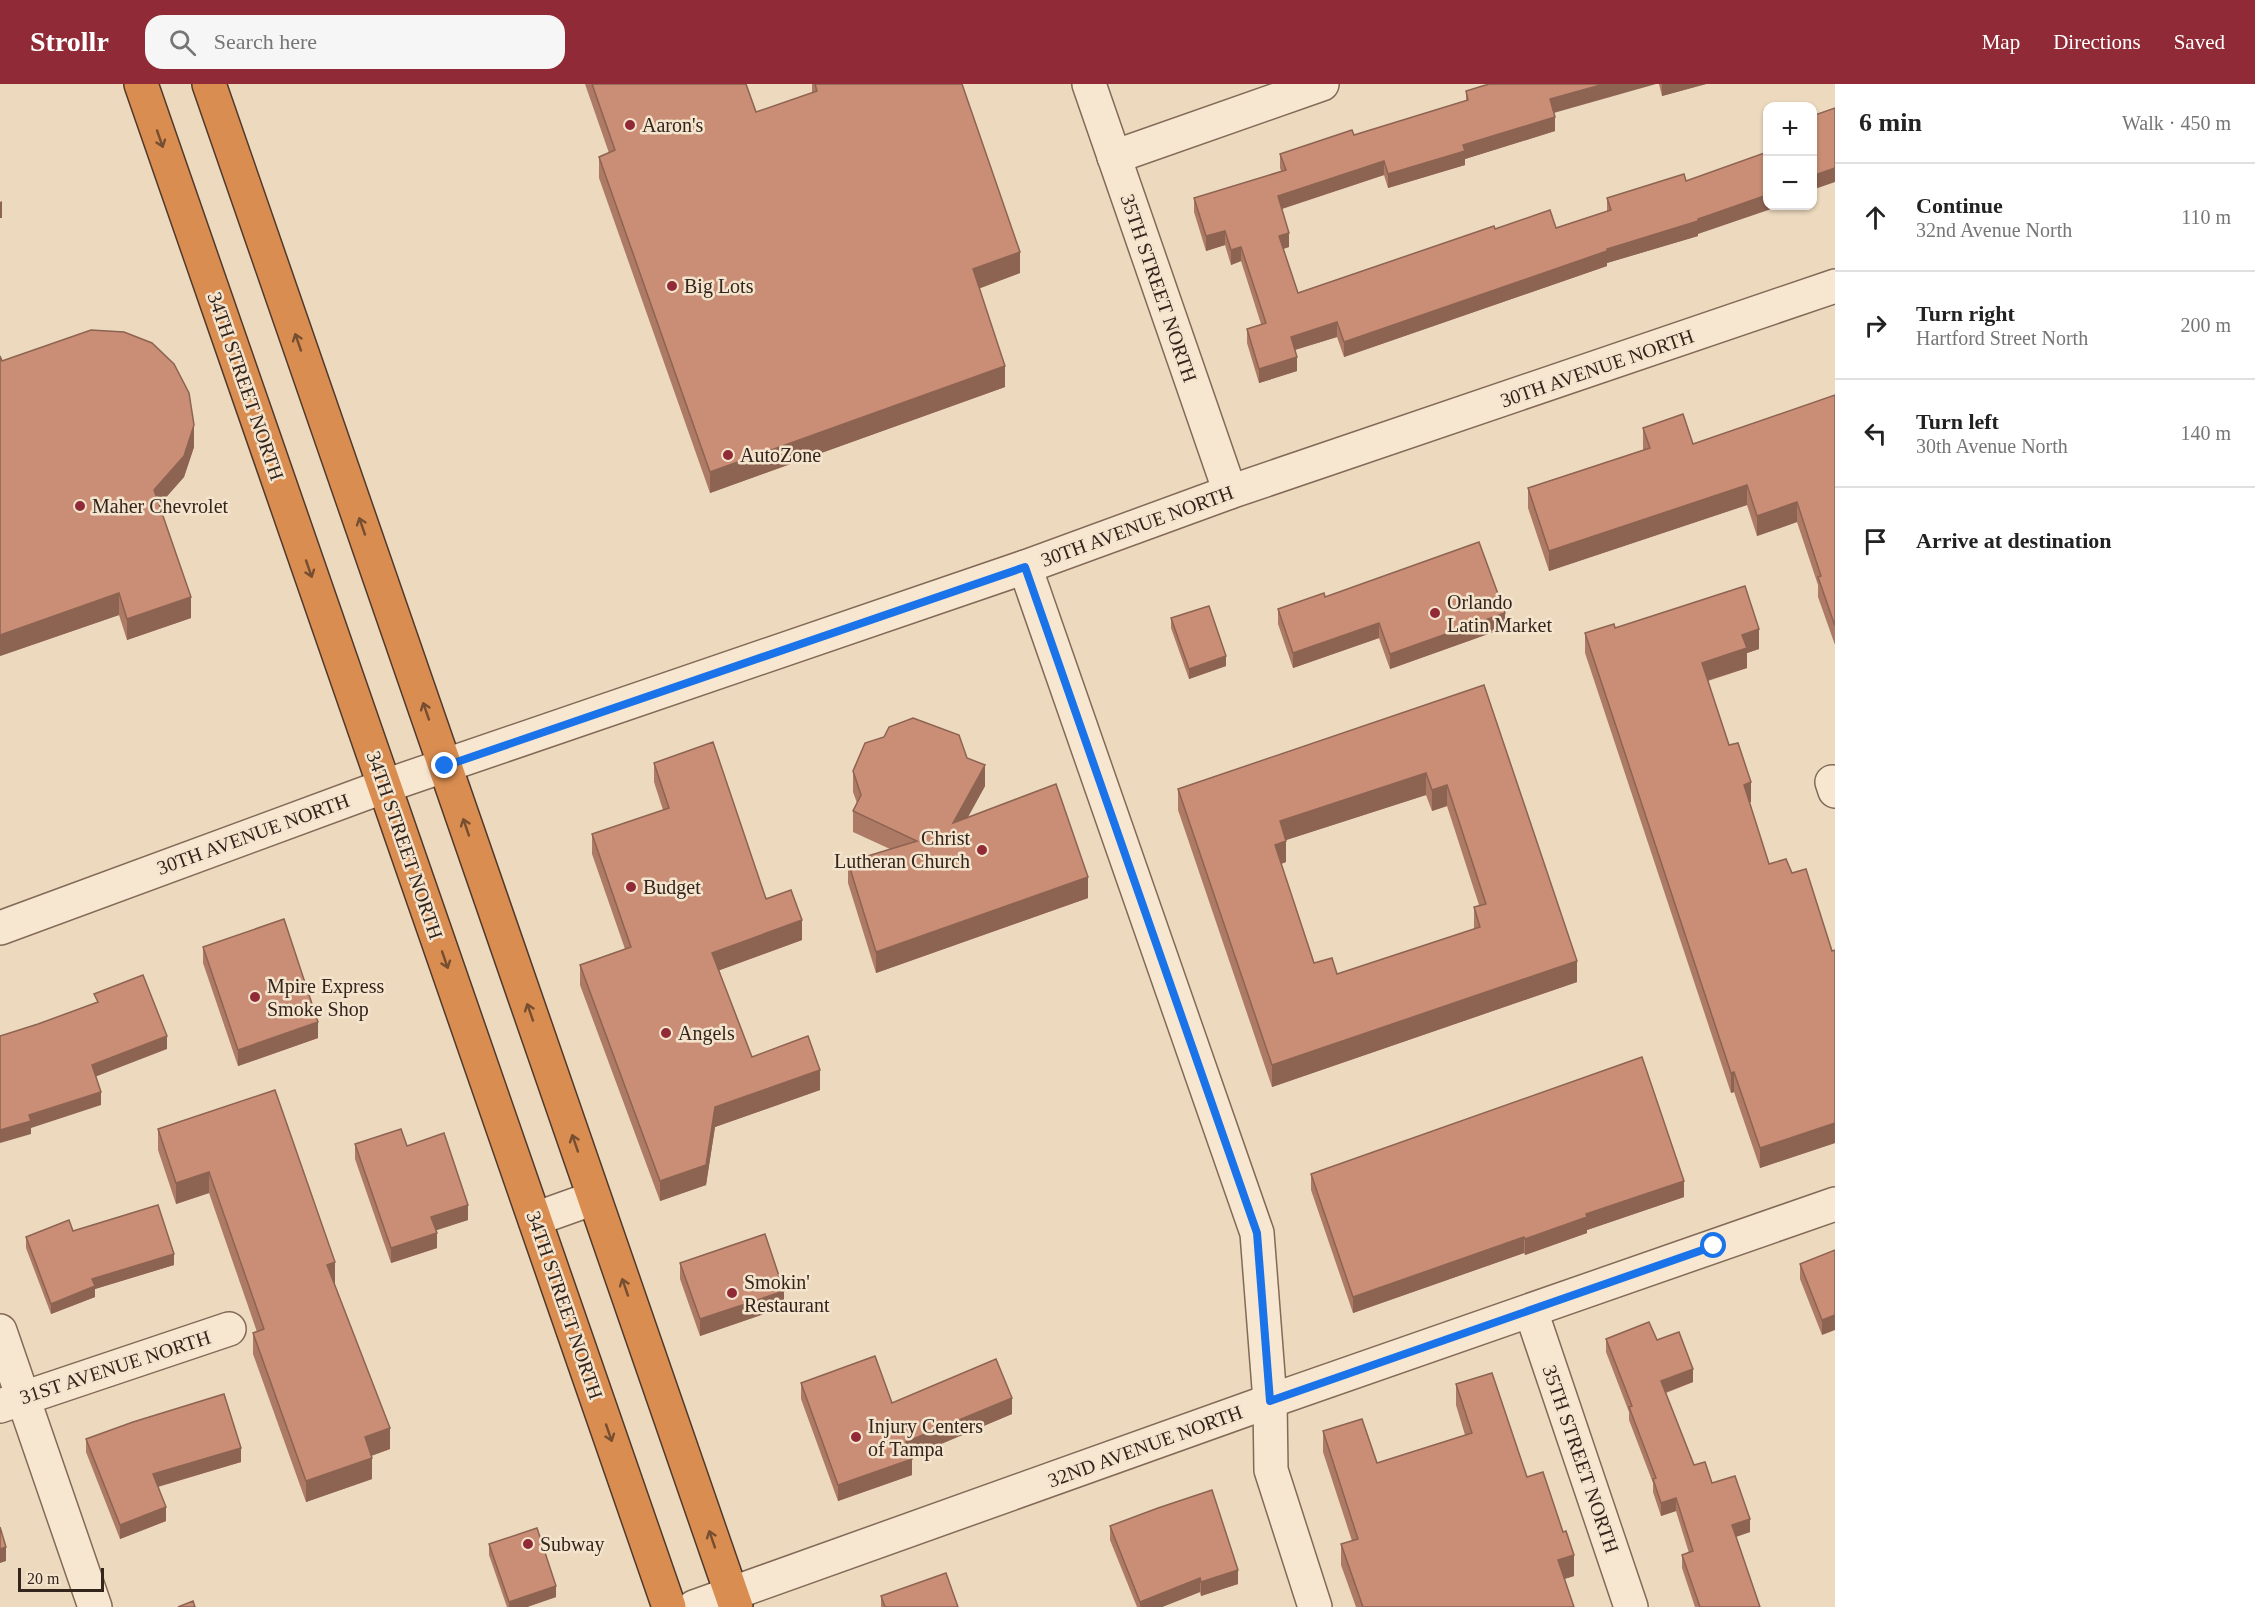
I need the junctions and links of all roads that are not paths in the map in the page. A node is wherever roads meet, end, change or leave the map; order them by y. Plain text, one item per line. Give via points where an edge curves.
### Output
1 (141, 84) edge
2 (209, 84) edge
3 (1089, 84) edge
4 (1322, 84) edge
5 (1114, 157) junction
6 (1835, 286) edge
7 (1230, 492) junction
8 (1025, 567) junction
9 (445, 766) junction
10 (385, 786) junction
11 (0, 928) edge
12 (594, 1198) junction
13 (1835, 1204) edge
14 (535, 1219) junction
15 (1531, 1311) junction
16 (229, 1329) dead end
17 (0, 1331) edge
18 (1270, 1401) junction
19 (11, 1402) edge
20 (733, 1601) edge
21 (95, 1607) edge
22 (669, 1607) edge
23 (694, 1607) edge
24 (1315, 1607) edge
25 (1631, 1607) edge

1 -> 10 highway, 34TH STREET NORTH
9 -> 2 highway
3 - 5 street, 35TH STREET NORTH
4 - 5 street
5 - 7 street, 35TH STREET NORTH
6 - 7 street, 30TH AVENUE NORTH
7 - 8 street, 30TH AVENUE NORTH
8 - 9 street, 30TH AVENUE NORTH
8 - 18 street via 1257,1233
9 - 10 street, 30TH AVENUE NORTH
12 -> 9 highway
10 - 11 street, 30TH AVENUE NORTH
10 -> 14 highway, 34TH STREET NORTH
12 - 14 street
20 -> 12 highway
13 - 15 street, 32ND AVENUE NORTH
14 -> 22 highway, 34TH STREET NORTH
15 - 18 street, 32ND AVENUE NORTH
15 - 25 street, 35TH STREET NORTH
16 - 19 street, 31ST AVENUE NORTH
17 - 19 street
18 - 20 street, 32ND AVENUE NORTH
18 - 24 street via 1270,1470
19 - 21 street
20 - 23 street, 32ND AVENUE NORTH

